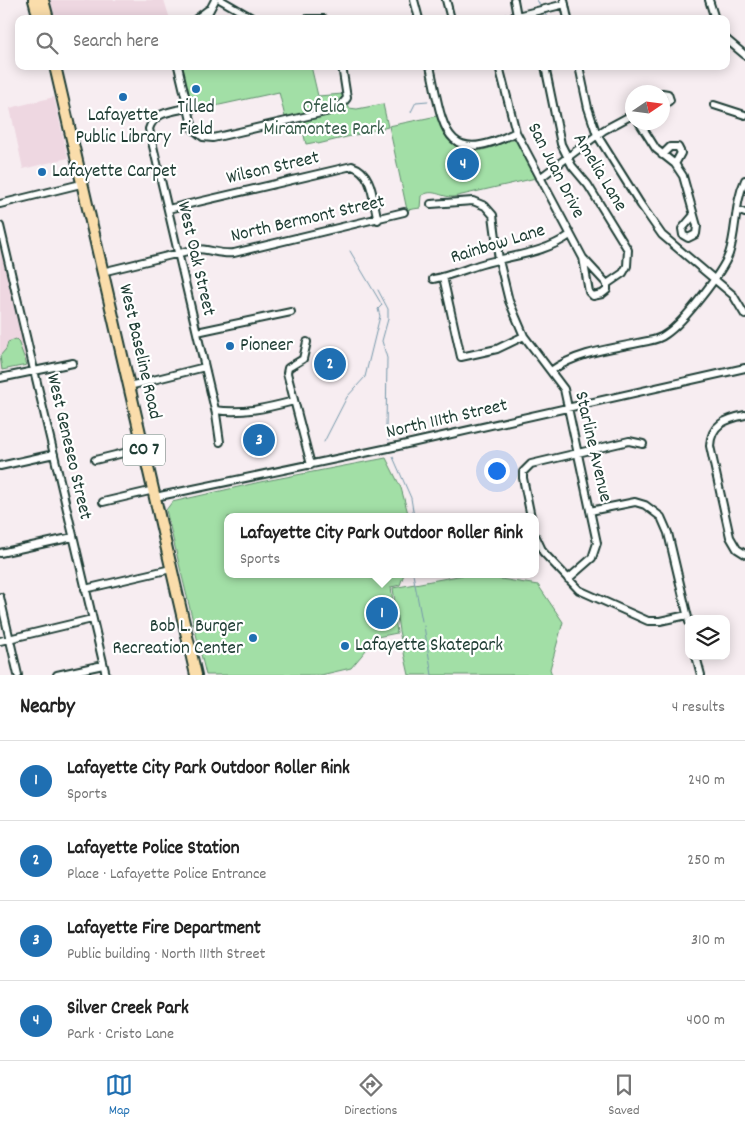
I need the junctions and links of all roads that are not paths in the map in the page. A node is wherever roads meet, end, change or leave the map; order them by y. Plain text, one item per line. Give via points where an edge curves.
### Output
1 (34, 0) edge
2 (43, 0) edge
3 (215, 0) edge
4 (220, 0) edge
5 (414, 0) edge
6 (446, 0) edge
7 (514, 0) edge
8 (708, 0) edge
9 (564, 2) edge
10 (208, 10) junction
11 (38, 15) edge
12 (47, 15) edge
13 (201, 15) edge
14 (206, 15) edge
15 (247, 15) edge
16 (418, 15) edge
17 (449, 15) edge
18 (520, 15) edge
19 (523, 15) edge
20 (567, 15) edge
21 (714, 15) edge
22 (730, 42) edge
23 (745, 55) edge
24 (56, 70) edge
25 (179, 70) edge
26 (343, 70) edge
27 (431, 70) edge
28 (500, 70) edge
29 (546, 70) edge
30 (580, 70) edge
31 (714, 106) dead end
32 (188, 108) junction
33 (745, 115) edge
34 (625, 119) edge
35 (643, 130) edge
36 (516, 132) junction
37 (597, 135) junction
38 (662, 155) junction
39 (568, 158) junction
40 (674, 164) junction
41 (540, 178) junction
42 (745, 180) edge
43 (81, 184) junction
44 (0, 204) edge
45 (432, 204) dead end
46 (168, 209) junction
47 (737, 210) junction
48 (404, 212) dead end
49 (745, 213) edge
50 (693, 216) dead end
51 (378, 220) junction
52 (0, 226) edge
53 (570, 235) junction
54 (178, 253) junction
55 (583, 258) junction
56 (499, 260) junction
57 (102, 272) junction
58 (443, 277) junction
59 (714, 278) junction
60 (433, 279) dead end
61 (607, 284) junction
62 (290, 312) dead end
63 (745, 315) edge
64 (197, 332) junction
65 (524, 336) junction
66 (307, 342) dead end
67 (73, 363) dead end
68 (205, 367) junction
69 (745, 368) edge
70 (34, 370) junction
71 (551, 371) junction
72 (0, 378) edge
73 (129, 386) junction
74 (294, 401) junction
75 (568, 408) junction
76 (215, 410) junction
77 (745, 415) edge
78 (220, 442) dead end
79 (643, 444) dead end
80 (144, 448) junction
81 (578, 453) junction
82 (54, 454) junction
83 (95, 460) dead end
84 (311, 465) junction
85 (0, 466) edge
86 (154, 494) junction
87 (102, 502) dead end
88 (590, 511) junction
89 (530, 513) edge
90 (73, 536) junction
91 (539, 543) edge
92 (0, 554) edge
93 (745, 554) edge
94 (171, 569) junction
95 (568, 579) junction
96 (85, 589) junction
97 (0, 597) edge
98 (687, 615) edge
99 (92, 619) junction
100 (685, 619) edge
101 (9, 638) junction
102 (0, 641) edge
103 (697, 660) edge
104 (103, 665) junction
105 (18, 675) edge
106 (56, 675) edge
107 (106, 675) edge
108 (196, 675) edge
109 (701, 675) edge

1 - 11 main road
2 - 12 main road
3 - 10 street
4 - 15 street
5 - 16 street
6 - 17 street
7 - 18 street
8 - 21 street
9 - 19 street
9 - 20 street
10 - 13 street
10 - 14 street
22 - 23 street
24 - 43 main road, West Baseline Road / CO 7
25 - 32 street
26 - 32 street via 347,98 338,108 213,138 197,134
27 - 36 street via 443,124 450,138 457,143 478,146
28 - 36 street, San Juan Drive
29 - 39 street, Amelia Lane via 561,144
30 - 37 street
31 - 33 street
32 - 46 street, West Oak Street via 158,116 149,129
34 - 37 street
35 - 38 street
36 - 41 street, San Juan Drive
37 - 39 street
37 - 59 street via 662,235
38 - 40 street
38 - 40 street via 670,147 678,147 682,153
39 - 41 street
39 - 61 street, Amelia Lane via 628,250 623,273
40 - 50 street via 686,184
41 - 53 street, San Juan Drive
42 - 47 street
43 - 44 street
43 - 57 main road, West Baseline Road / CO 7
45 - 56 street, Starline Avenue via 473,202 485,206 493,215
46 - 51 street, Wilson Street via 352,166 368,177
46 - 54 street, West Oak Street
47 - 49 street
47 - 59 street via 729,253
48 - 51 street, North Bermont Street
51 - 54 street, North Bermont Street via 234,253 205,249
52 - 70 street, West Geneseo Street
53 - 55 street, San Juan Drive
53 - 56 street, Rainbow Lane via 542,250
54 - 57 street, North Bermont Street
54 - 64 street, West Oak Street
55 - 61 street, San Juan Drive
55 - 61 street, San Juan Drive via 586,284 592,296 607,290
56 - 58 street, Rainbow Lane
56 - 65 street, Starline Avenue via 509,300
57 - 73 main road, West Baseline Road / CO 7
58 - 60 street, Rainbow Lane
58 - 65 street via 461,357 497,349
59 - 63 street via 733,295
59 - 71 street via 666,334 654,340 577,357
62 - 64 street
64 - 68 street, West Oak Street
65 - 71 street, Starline Avenue
66 - 74 street via 303,359 288,368
67 - 70 street
68 - 73 street
68 - 76 street, West Oak Street
69 - 75 street, North 111th Street
70 - 72 street
70 - 82 street, West Geneseo Street
71 - 75 street, Starline Avenue via 564,389
73 - 80 main road, West Baseline Road / CO 7
74 - 76 street via 254,411 233,413
74 - 84 street
75 - 81 street, Starline Avenue
75 - 84 street, North 111th Street
76 - 78 street, West Oak Street
77 - 93 street via 720,423 712,433 710,446 730,537 737,549
79 - 81 street via 629,442
80 - 83 street
80 - 86 main road, West Baseline Road / CO 7
81 - 88 street, Starline Avenue
81 - 89 street via 526,467 523,478
82 - 85 street
82 - 90 street, West Geneseo Street
84 - 86 street, North 111th Street
86 - 87 street, North 111th Street
86 - 94 main road, West Baseline Road / CO 7
88 - 95 street, Starline Avenue via 596,551
88 - 98 street via 635,502 656,511 666,526
90 - 92 street
90 - 96 street, West Geneseo Street
91 - 95 street
94 - 96 street
94 - 108 main road, West Baseline Road / CO 7
95 - 100 street via 579,590 648,621
96 - 99 street, West Geneseo Street
97 - 101 street
99 - 101 street
99 - 104 street, West Geneseo Street
101 - 102 street
101 - 105 street
103 - 109 street
104 - 106 street
104 - 107 street, West Geneseo Street

